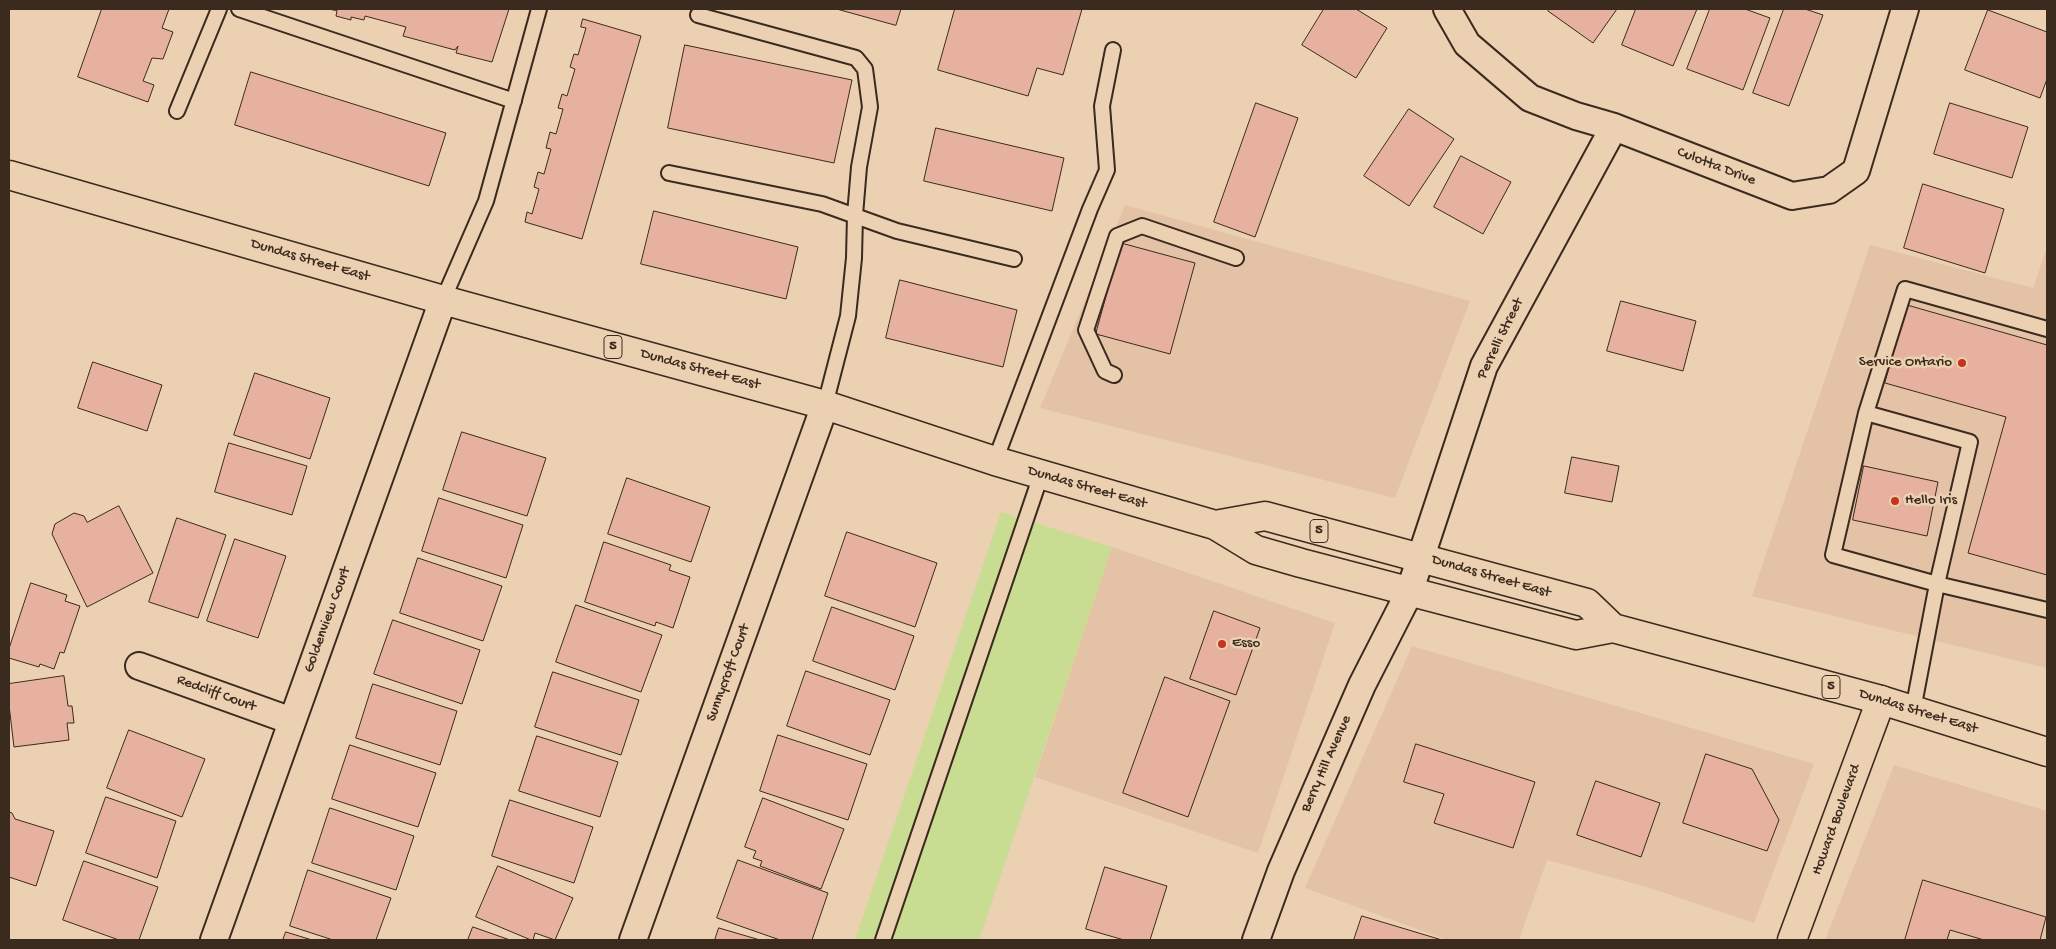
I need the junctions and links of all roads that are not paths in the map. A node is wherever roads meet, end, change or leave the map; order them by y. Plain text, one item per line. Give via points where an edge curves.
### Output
1 (219, 9) edge
2 (239, 9) edge
3 (539, 9) edge
4 (1447, 9) edge
5 (1906, 9) edge
6 (698, 15) dead end
7 (1113, 50) dead end
8 (514, 101) junction
9 (177, 111) dead end
10 (1614, 127) junction
11 (669, 173) dead end
12 (9, 175) edge
13 (855, 215) junction
14 (1236, 258) dead end
15 (1014, 259) dead end
16 (443, 300) junction
17 (2047, 329) edge
18 (1114, 375) dead end
19 (825, 405) junction
20 (1866, 413) junction
21 (995, 461) junction
22 (1041, 475) junction
23 (1215, 526) junction
24 (1422, 557) junction
25 (1936, 584) junction
26 (1409, 593) junction
27 (2047, 610) edge
28 (1613, 628) junction
29 (139, 666) dead end
30 (1881, 700) junction
31 (1913, 710) junction
32 (292, 721) junction
33 (2047, 752) edge
34 (214, 940) edge
35 (633, 940) edge
36 (883, 940) edge
37 (1256, 940) edge
38 (1792, 940) edge

1 - 9 lane
2 - 8 lane
3 - 8 lane
4 - 10 street, Culotta Drive via 1467,44 1530,98
5 - 10 street, Culotta Drive via 1856,171 1829,190 1792,196
6 - 13 lane via 856,58 866,69 870,106 859,167
7 - 21 lane via 1102,106 1107,170
8 - 16 lane via 486,201
10 - 24 street, Perrelli Street via 1484,366
11 - 13 lane via 822,204
12 - 16 main road, Dundas Street East / 5
13 - 15 lane via 897,230
13 - 19 lane via 848,316
14 - 18 lane via 1142,226 1117,236 1086,330 1105,370
16 - 19 main road, Dundas Street East / 5
16 - 32 street, Goldenview Court
17 - 20 lane via 1905,289
19 - 21 main road, Dundas Street East / 5
19 - 35 street, Sunnycroft Court
20 - 25 lane via 1833,555
20 - 25 lane via 1970,442
21 - 22 main road, Dundas Street East / 5
22 - 23 main road, Dundas Street East / 5
22 - 36 lane
23 - 24 main road, Dundas Street East / 5 via 1265,516
23 - 26 main road, Dundas Street East / 5 via 1256,550
24 - 26 street, Perrelli Street
24 - 28 main road, Dundas Street East / 5 via 1586,603
25 - 27 lane
25 - 31 lane
26 - 28 main road, Dundas Street East / 5 via 1576,635
26 - 37 street, Berry Hill Avenue via 1358,694 1281,871
28 - 30 main road, Dundas Street East / 5
29 - 32 street, Redcliff Court
30 - 31 main road, Dundas Street East / 5
30 - 38 main road, Howard Boulevard
31 - 33 main road, Dundas Street East / 5
32 - 34 street, Goldenview Court

